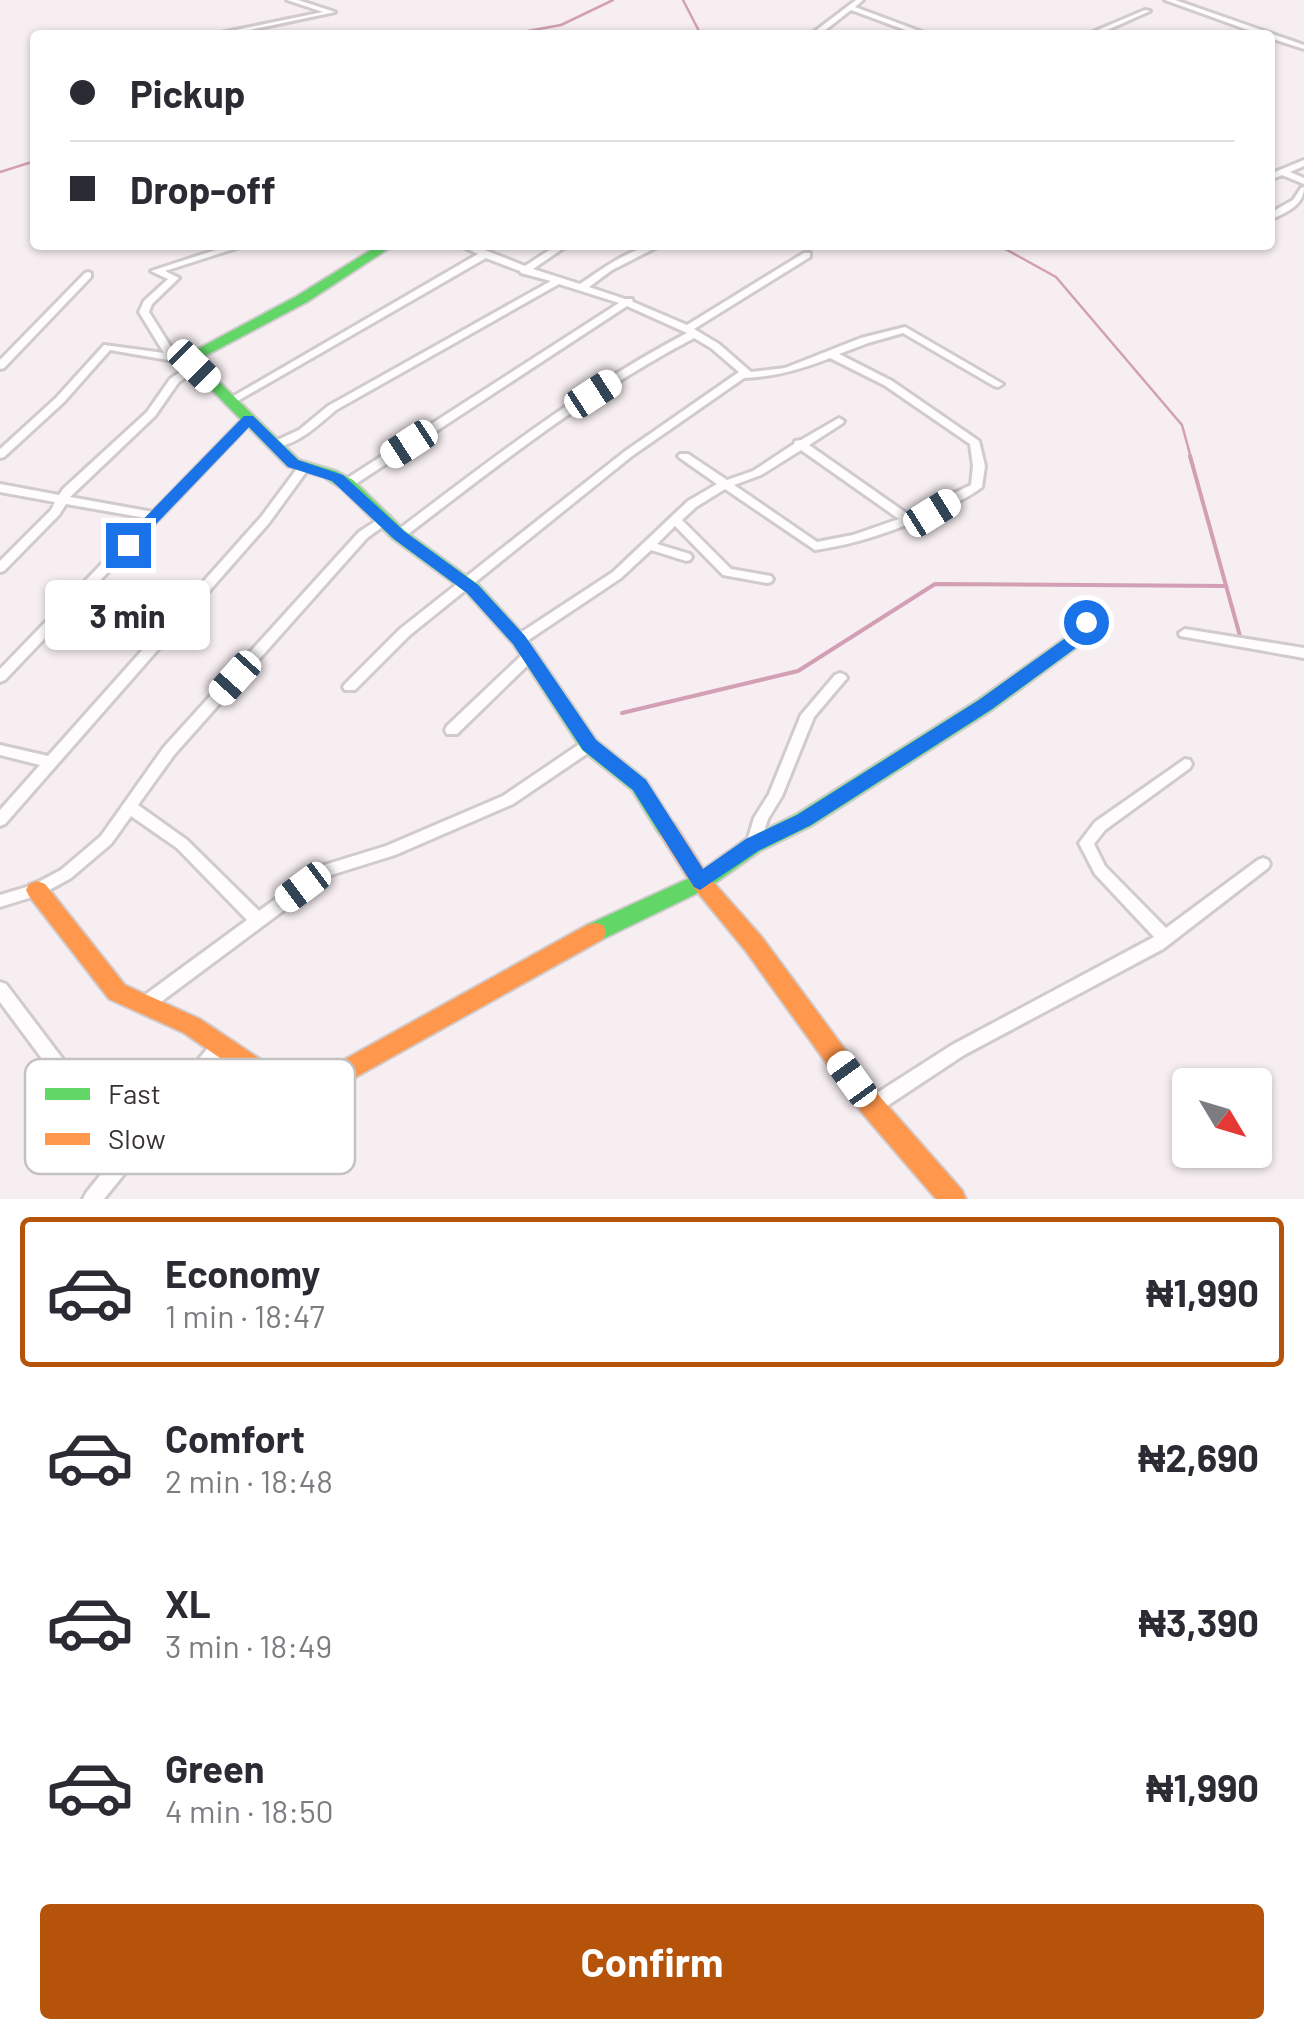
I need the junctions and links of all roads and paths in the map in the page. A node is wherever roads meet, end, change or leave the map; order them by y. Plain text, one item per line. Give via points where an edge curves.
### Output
1 (290, 0) edge
2 (860, 0) edge
3 (1168, 0) edge
4 (1180, 0) edge
5 (852, 8) junction
6 (1147, 11) dead end
7 (240, 30) edge
8 (821, 30) edge
9 (912, 30) edge
10 (1102, 30) edge
11 (1261, 30) edge
12 (1265, 30) edge
13 (1275, 34) edge
14 (1275, 35) edge
15 (1304, 44) edge
16 (1304, 162) edge
17 (1285, 173) junction
18 (1275, 176) edge
19 (1304, 181) edge
20 (1304, 190) edge
21 (1275, 214) edge
22 (225, 250) edge
23 (380, 250) edge
24 (475, 250) edge
25 (556, 250) edge
26 (646, 250) edge
27 (484, 255) junction
28 (807, 255) dead end
29 (524, 271) junction
30 (88, 275) dead end
31 (559, 280) junction
32 (584, 286) junction
33 (628, 300) junction
34 (690, 332) junction
35 (832, 354) junction
36 (172, 357) junction
37 (194, 363) junction
38 (0, 366) edge
39 (744, 375) junction
40 (998, 384) dead end
41 (230, 401) junction
42 (248, 419) junction
43 (838, 421) dead end
44 (799, 443) junction
45 (275, 445) junction
46 (0, 455) edge
47 (684, 456) dead end
48 (303, 468) junction
49 (346, 484) junction
50 (724, 485) junction
51 (0, 488) edge
52 (61, 501) junction
53 (155, 516) junction
54 (906, 519) junction
55 (385, 520) junction
56 (676, 520) junction
57 (399, 535) junction
58 (651, 546) junction
59 (686, 557) dead end
60 (0, 567) edge
61 (767, 579) dead end
62 (468, 584) junction
63 (1086, 622) dead end
64 (1185, 633) dead end
65 (524, 648) junction
66 (1304, 653) edge
67 (0, 677) edge
68 (840, 678) dead end
69 (350, 687) dead end
70 (452, 730) dead end
71 (589, 745) junction
72 (0, 750) edge
73 (52, 762) junction
74 (1185, 764) dead end
75 (130, 807) junction
76 (0, 820) edge
77 (753, 844) junction
78 (1263, 864) dead end
79 (700, 882) junction
80 (37, 890) junction
81 (0, 901) edge
82 (258, 921) junction
83 (1164, 937) junction
84 (0, 989) edge
85 (144, 1005) junction
86 (219, 1047) junction
87 (52, 1059) edge
88 (209, 1059) edge
89 (238, 1059) edge
90 (355, 1068) edge
91 (872, 1106) junction
92 (115, 1174) edge
93 (92, 1199) edge
94 (953, 1199) edge

1 - 7 street via 332,12
2 - 5 street
3 - 11 street
4 - 12 street
5 - 8 street
5 - 9 street
6 - 10 street
13 - 15 street
14 - 15 street
16 - 17 street
17 - 18 street
17 - 19 street
20 - 21 street
22 - 36 street via 156,272 174,278 144,312
23 - 37 street via 199,354
24 - 27 street
25 - 29 street
26 - 32 street
27 - 29 street
27 - 41 street
28 - 34 street
29 - 31 street
30 - 38 street
31 - 32 street
31 - 45 street
32 - 33 street
33 - 34 street
33 - 49 street
34 - 39 street
34 - 57 street via 545,425
35 - 39 street via 781,374
35 - 40 street via 906,330
35 - 54 street via 975,443 976,487 932,513
36 - 37 street
36 - 46 street via 108,347
37 - 41 street
37 - 52 street
39 - 62 street via 628,454
41 - 42 street
42 - 45 street
42 - 53 street
43 - 44 street
44 - 50 street via 757,473
44 - 54 street
45 - 48 street
47 - 50 street
48 - 49 street
48 - 73 street
49 - 55 street
50 - 54 street via 816,546 856,541
50 - 56 street
51 - 52 street
52 - 53 street
52 - 60 street
53 - 67 street
55 - 57 street
55 - 75 street via 363,535 170,751
56 - 58 street
56 - 61 street via 726,572
57 - 62 street
58 - 59 street
58 - 65 street
62 - 65 street
62 - 69 street via 405,632
63 - 77 street via 1082,635 986,704 804,820
64 - 66 street
65 - 70 street
65 - 71 street
68 - 77 street via 808,715
71 - 79 street via 640,785
71 - 82 street via 508,800 390,851 326,870
72 - 73 street
73 - 76 street
74 - 83 street via 1086,843 1100,870
75 - 80 street via 106,840
75 - 82 street via 182,844
77 - 79 street
78 - 83 street
79 - 90 street via 634,910
79 - 91 street
80 - 81 street
80 - 85 street via 117,992
82 - 85 street
83 - 91 street via 958,1050
84 - 87 street
85 - 86 street via 192,1026
86 - 88 street
86 - 89 street
91 - 94 street
92 - 93 street

